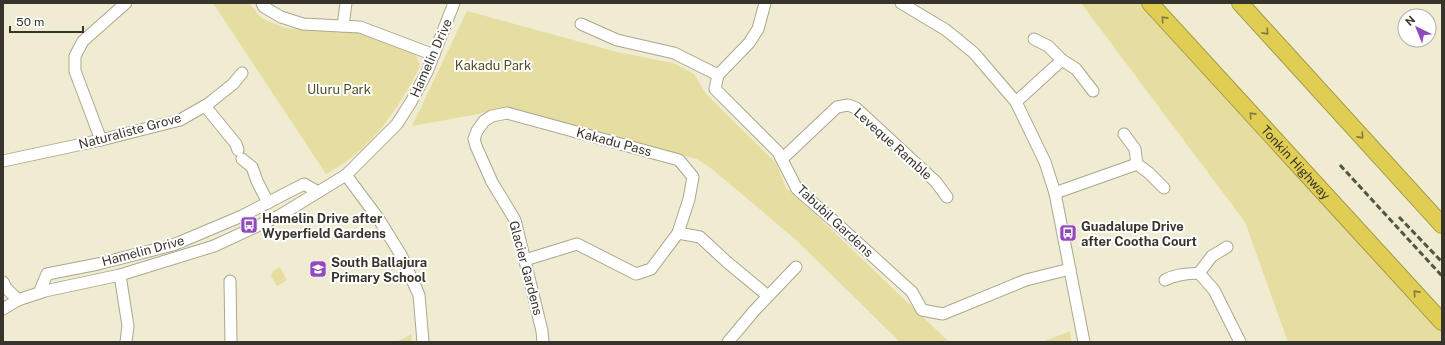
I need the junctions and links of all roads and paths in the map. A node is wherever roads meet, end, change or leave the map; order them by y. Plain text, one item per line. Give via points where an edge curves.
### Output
1 (126, 3) edge
2 (262, 3) edge
3 (346, 3) edge
4 (454, 3) edge
5 (764, 3) edge
6 (901, 3) edge
7 (1150, 3) edge
8 (1240, 3) edge
9 (581, 24) dead end
10 (343, 26) junction
11 (1034, 39) dead end
12 (434, 55) junction
13 (1062, 60) junction
14 (242, 73) dead end
15 (718, 75) junction
16 (1093, 90) dead end
17 (1016, 102) junction
18 (205, 106) junction
19 (478, 131) joint
20 (1124, 134) dead end
21 (102, 140) junction
22 (782, 159) junction
23 (3, 160) edge
24 (1137, 164) junction
25 (346, 175) junction
26 (1164, 188) dead end
27 (318, 192) junction
28 (1055, 193) junction
29 (947, 197) dead end
30 (268, 203) junction
31 (1442, 225) edge
32 (678, 234) junction
33 (1227, 247) dead end
34 (525, 260) junction
35 (796, 267) dead end
36 (1070, 269) junction
37 (1199, 273) junction
38 (120, 275) junction
39 (1165, 280) dead end
40 (230, 281) dead end
41 (3, 282) edge
42 (39, 293) junction
43 (768, 296) junction
44 (18, 300) junction
45 (3, 309) edge
46 (1442, 322) edge
47 (126, 342) edge
48 (231, 342) edge
49 (423, 342) edge
50 (543, 342) edge
51 (728, 342) edge
52 (1084, 342) edge
53 (1240, 342) edge

1 - 21 street via 83,41 75,56 75,70
2 - 10 street via 282,18 303,24
3 - 10 street
4 - 12 street, Hamelin Drive
5 - 15 street via 758,29 749,44
6 - 17 street via 946,30 974,53
46 -> 7 highway, Tonkin Highway
8 -> 31 highway
9 - 15 street via 617,40 674,52
10 - 12 street via 360,27
11 - 13 street via 1048,46
12 - 25 street, Hamelin Drive via 397,124
13 - 16 street via 1076,69
13 - 17 street
14 - 18 street, Naturaliste Grove via 233,84
15 - 22 street, Tabubil Gardens via 715,89
17 - 28 street via 1045,162
18 - 21 street, Naturaliste Grove via 180,120
18 - 30 street via 252,167
19 - 32 street, Kakadu Pass via 484,120 507,113 679,160 693,177
19 - 34 street, Glacier Gardens via 474,139 476,146 492,182 515,220
20 - 24 street via 1135,149
21 - 23 street, Naturaliste Grove
22 - 29 street, Leveque Ramble via 836,107 848,105 856,108 936,182
22 - 36 street, Tabubil Gardens via 797,189 912,292 922,310 943,314 1026,280
24 - 26 street
24 - 28 street
25 - 27 street, Hamelin Drive
25 - 49 street via 378,218 401,255 419,295
27 - 30 street, Hamelin Drive via 304,184
27 - 38 street, Hamelin Drive via 279,216 214,246
28 - 36 street
30 - 42 street, Hamelin Drive via 174,245 48,274
32 - 34 street via 651,269 636,274 577,244
32 - 43 street via 700,238
33 - 37 street via 1212,256
34 - 50 street, Glacier Gardens
35 - 43 street
36 - 52 street
37 - 39 street via 1172,276
37 - 53 street via 1214,290
38 - 42 street, Hamelin Drive
38 - 47 street via 128,326
40 - 48 street
41 - 44 street
42 - 44 street, Hamelin Drive
43 - 51 street
44 - 45 street, Hamelin Drive

